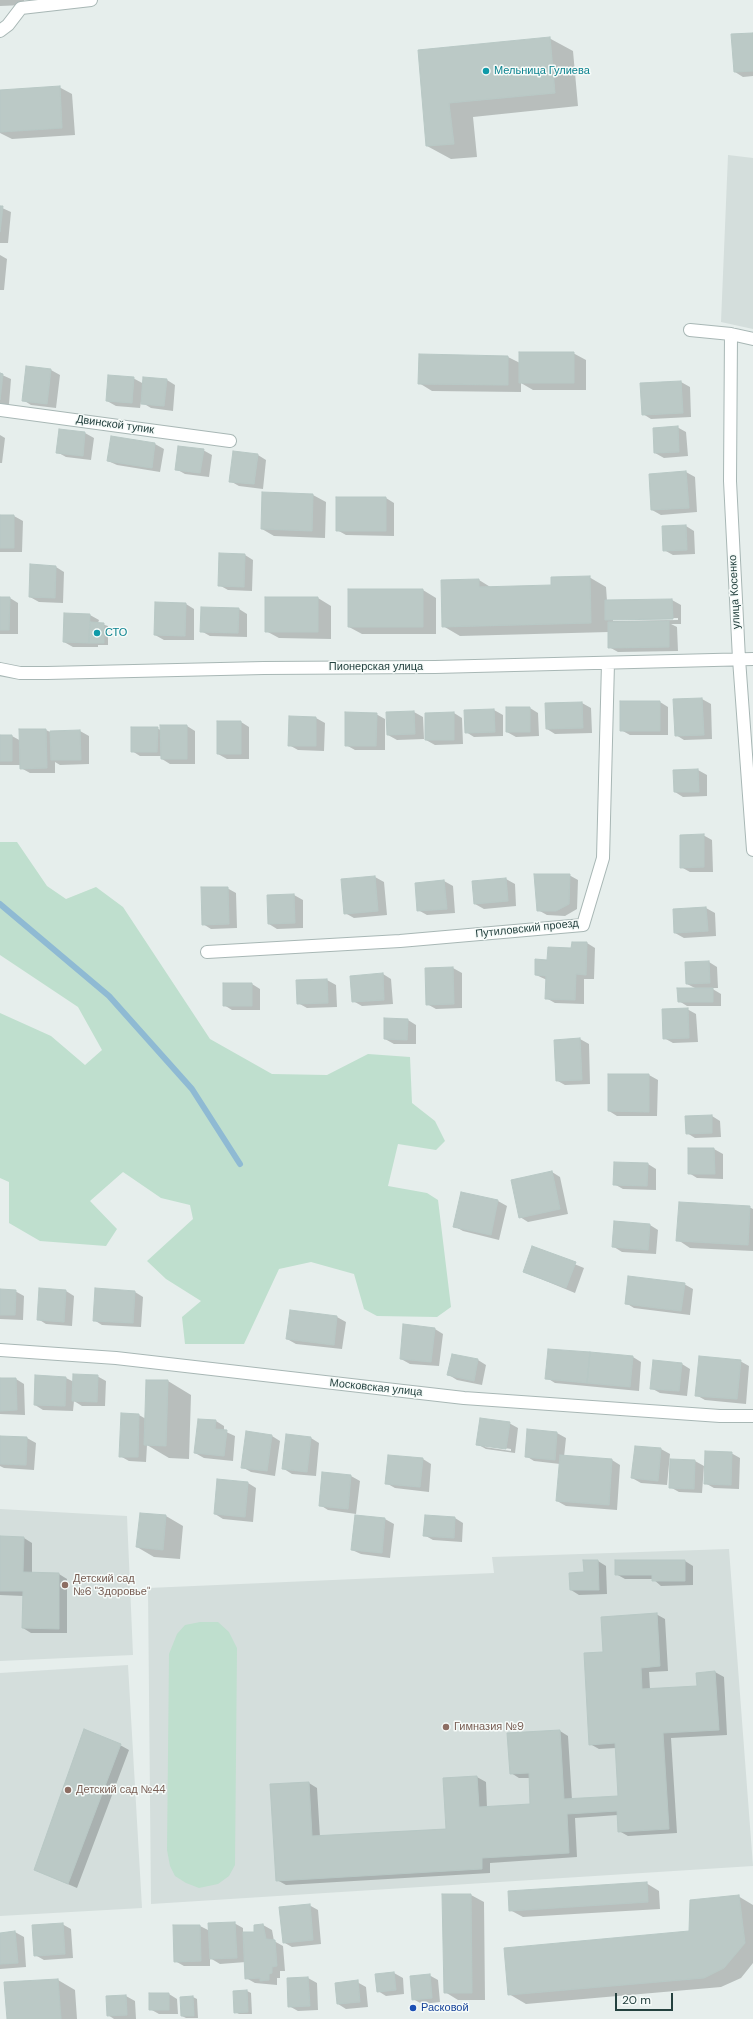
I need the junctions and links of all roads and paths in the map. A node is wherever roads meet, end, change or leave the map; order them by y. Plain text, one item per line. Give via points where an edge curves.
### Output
1 (91, 0) edge
2 (0, 31) edge
3 (690, 330) dead end
4 (731, 334) junction
5 (753, 339) edge
6 (0, 410) edge
7 (230, 441) dead end
8 (739, 659) junction
9 (753, 659) edge
10 (608, 663) junction
11 (0, 669) edge
12 (753, 850) edge
13 (207, 952) dead end
14 (0, 1350) edge
15 (753, 1416) edge

1 - 2 street via 21,8
3 - 4 street
4 - 5 street
4 - 8 street, улица Косенко via 730,480
6 - 7 street, Двинской тупик
8 - 9 street, Пионерская улица
8 - 10 street, Пионерская улица
8 - 12 street, улица Косенко
10 - 11 street, Пионерская улица via 46,673
10 - 13 street, Путиловский проезд via 603,858 583,925 400,941
14 - 15 street, Московская улица via 116,1358 464,1398 720,1416

